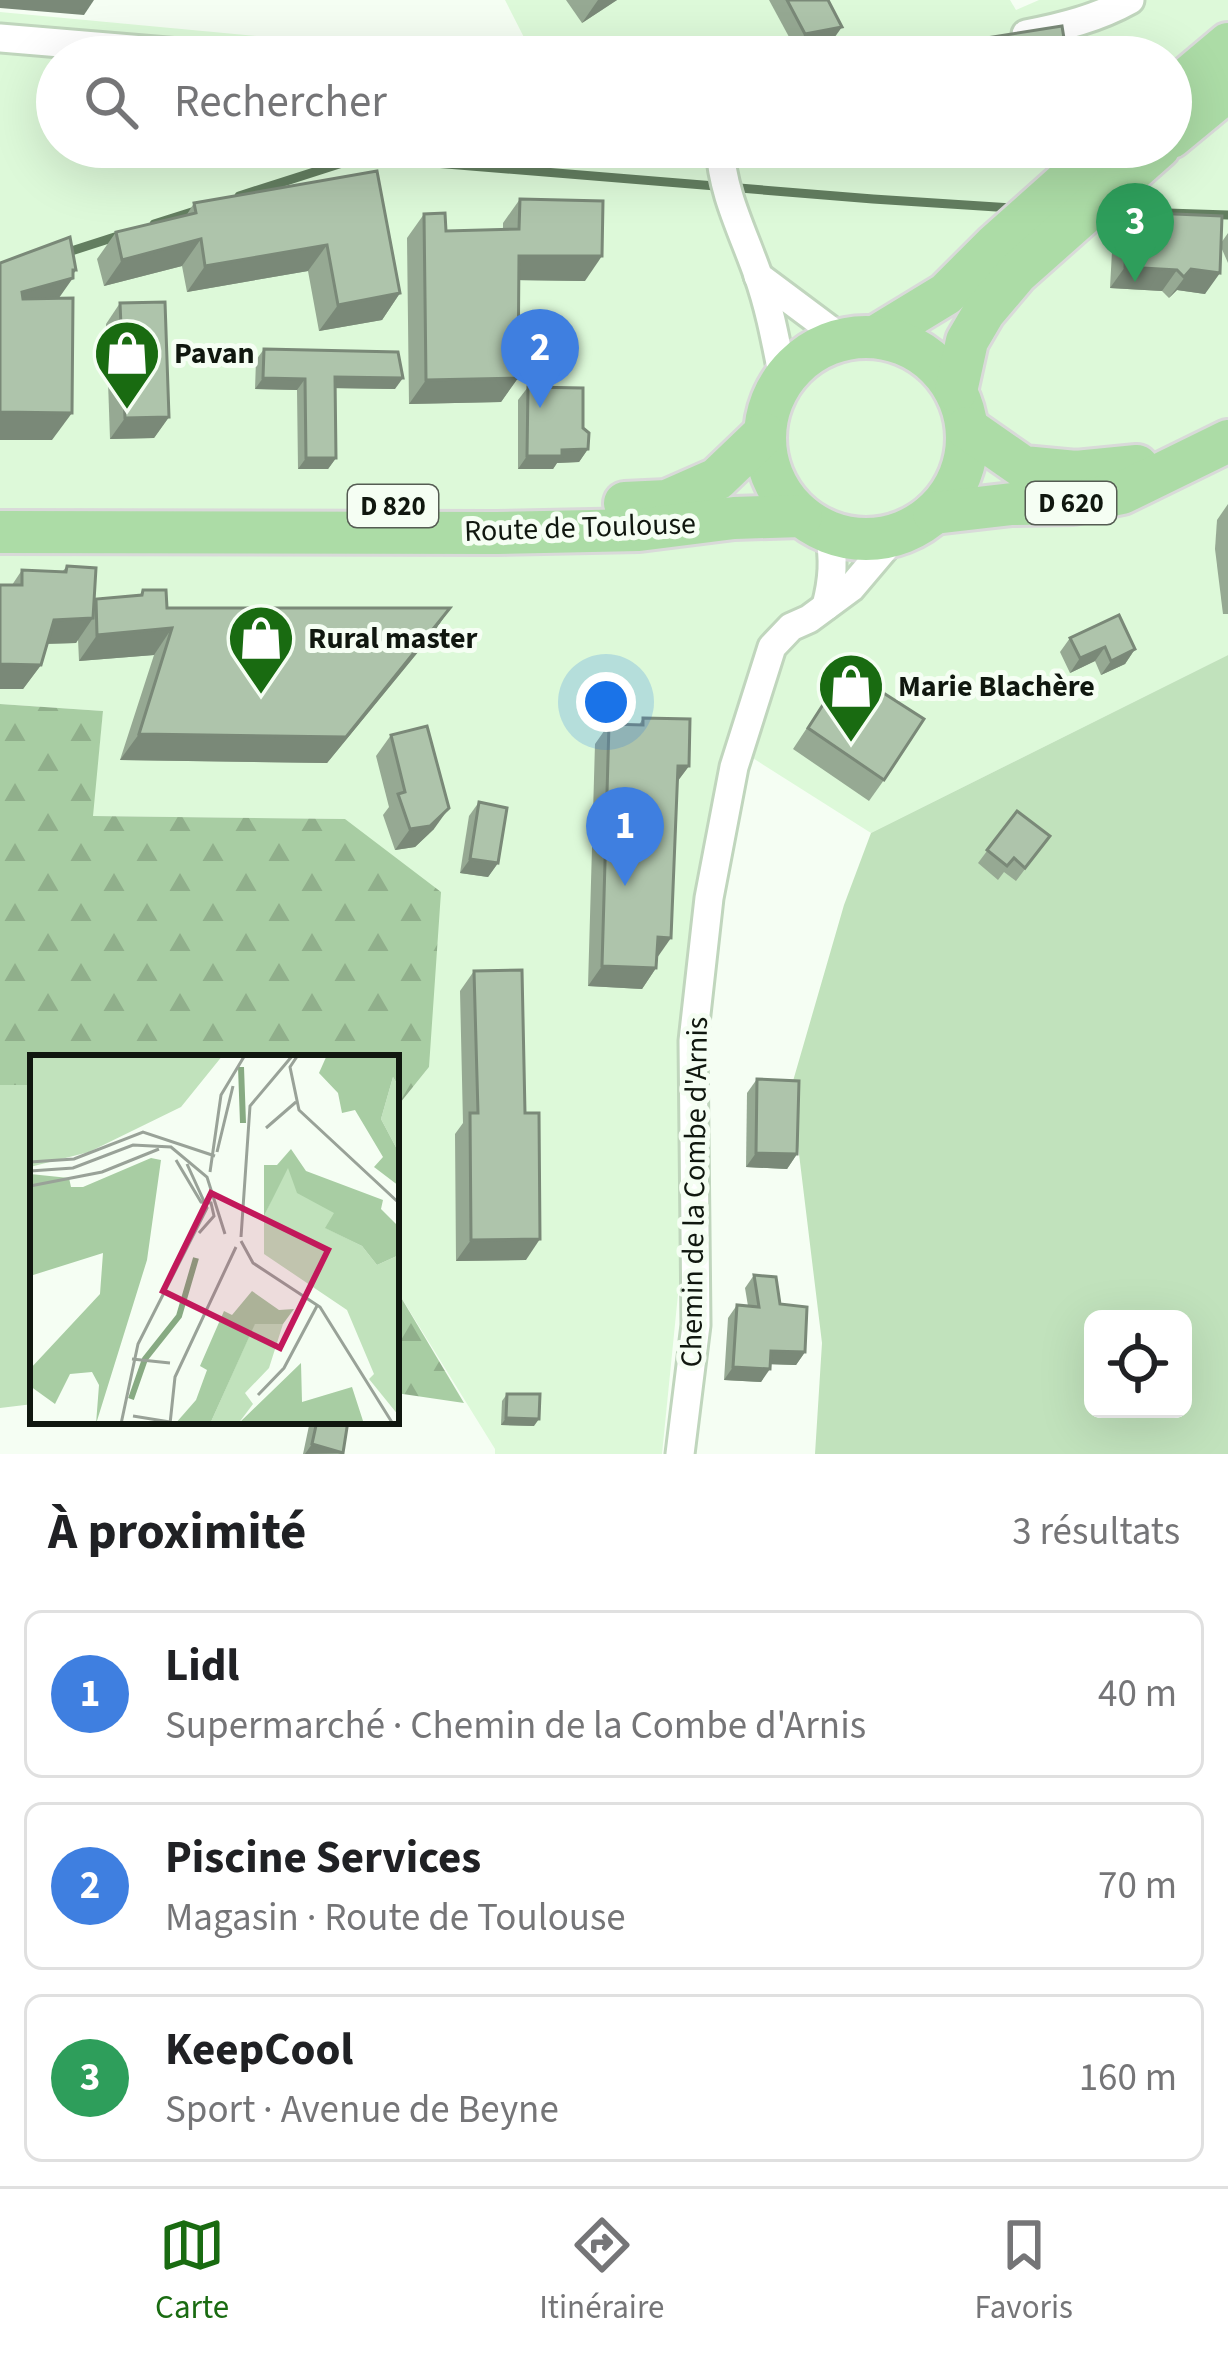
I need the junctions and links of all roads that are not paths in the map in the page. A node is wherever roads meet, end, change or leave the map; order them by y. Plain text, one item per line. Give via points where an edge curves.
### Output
1 (1130, 0) edge
2 (1011, 36) edge
3 (0, 38) edge
4 (36, 41) edge
5 (1228, 44) edge
6 (1192, 74) edge
7 (1228, 90) edge
8 (1192, 120) edge
9 (722, 168) edge
10 (1108, 168) edge
11 (1006, 259) junction
12 (758, 276) junction
13 (859, 337) junction
14 (782, 378) junction
15 (962, 409) junction
16 (764, 434) junction
17 (1213, 448) edge
18 (0, 507) edge
19 (934, 513) junction
20 (814, 524) junction
21 (0, 532) edge
22 (895, 536) junction
23 (826, 606) junction
24 (680, 1454) edge

1 - 2 street
3 - 4 street
5 - 6 main road
7 - 8 main road
9 - 12 street
10 - 11 main road
11 - 13 main road
11 - 15 main road via 968,341
12 - 13 street
12 - 14 street
13 - 14 main road via 818,347
13 - 15 main road via 909,345 937,364
14 - 16 main road
15 - 17 main road, D 620 via 1023,467 1076,472
15 - 19 main road via 965,459
16 - 18 main road, Route de Toulouse / D 820 via 717,479 668,501
16 - 20 main road via 780,493
17 - 19 main road, D 620 via 1122,493
19 - 22 main road
20 - 21 main road, Route de Toulouse / D 820 via 734,518 497,533
20 - 22 main road via 850,538
20 - 23 street via 833,556
22 - 23 street, Chemin de la Combe d'Arnis
23 - 24 street, Chemin de la Combe d'Arnis via 791,627 763,668 709,898 693,1041 697,1325

